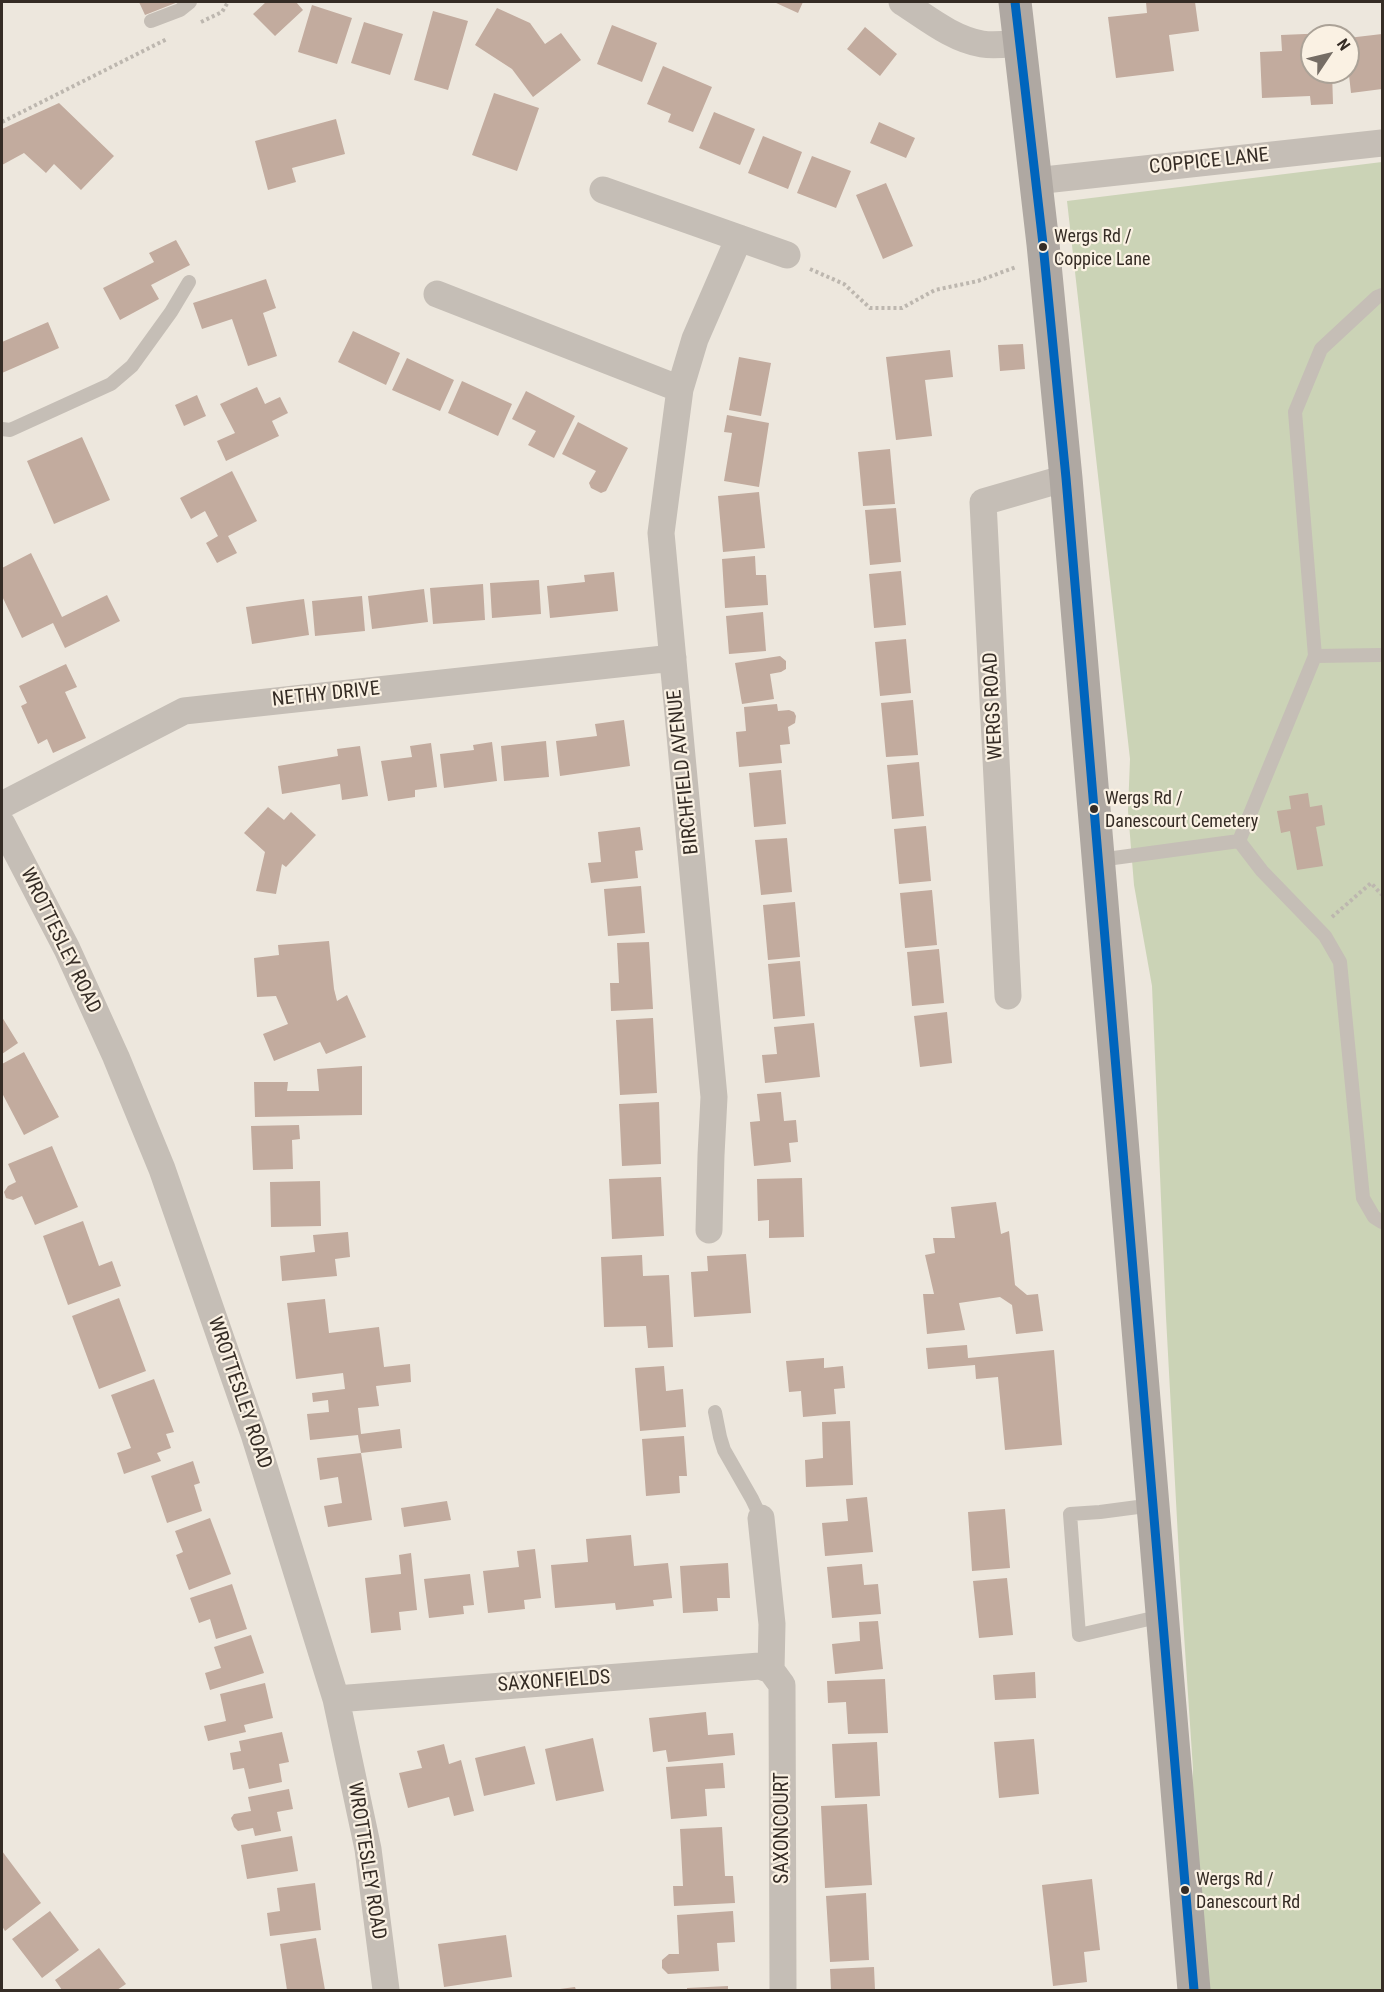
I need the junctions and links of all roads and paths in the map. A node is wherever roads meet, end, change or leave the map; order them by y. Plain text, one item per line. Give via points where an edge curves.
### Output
1 (190, 2) edge
2 (228, 2) edge
3 (902, 2) edge
4 (1015, 2) edge
5 (151, 21) dead end
6 (201, 22) dead end
7 (170, 38) dead end
8 (1020, 43) junction
9 (2, 122) edge
10 (1383, 143) edge
11 (1035, 181) junction
12 (603, 190) dead end
13 (739, 238) junction
14 (1043, 244) junction
15 (787, 255) joint
16 (189, 282) dead end
17 (437, 294) dead end
18 (1383, 295) edge
19 (680, 389) junction
20 (2, 429) edge
21 (1066, 478) junction
22 (1383, 655) edge
23 (1316, 656) junction
24 (673, 658) junction
25 (2, 805) edge
26 (2, 824) edge
27 (1239, 842) junction
28 (1098, 860) junction
29 (1383, 895) edge
30 (1318, 929) junction
31 (1008, 996) dead end
32 (1383, 1222) edge
33 (709, 1230) dead end
34 (716, 1412) dead end
35 (1153, 1505) junction
36 (760, 1518) joint
37 (1162, 1616) junction
38 (771, 1670) junction
39 (336, 1698) junction
40 (386, 1990) edge
41 (783, 1990) edge
42 (1194, 1990) edge

1 - 5 lane
2 - 6 path via 222,12
3 - 8 street via 954,34 980,43
4 - 8 highway
7 - 9 path
8 - 11 highway
10 - 11 street, COPPICE LANE
11 - 14 highway
12 - 13 street
13 - 15 street
13 - 19 street, BIRCHFIELD AVENUE via 696,339
14 - 15 path via 1028,263 978,281 935,290 902,308 870,308 844,284
14 - 21 highway
16 - 20 lane via 132,366 111,384 10,430
17 - 19 street
18 - 23 lane via 1320,349 1295,412
19 - 24 street, BIRCHFIELD AVENUE via 661,533
21 - 28 highway
21 - 31 street, WERGS ROAD via 983,502
22 - 23 lane
23 - 27 lane
24 - 25 street, NETHY DRIVE via 184,711
24 - 33 street, BIRCHFIELD AVENUE via 714,1097
26 - 39 street, WROTTESLEY ROAD via 67,949 162,1168 254,1434
27 - 28 lane
27 - 30 lane
28 - 35 highway
29 - 30 path via 1371,883
30 - 32 lane via 1340,962 1363,1198 1374,1217
34 - 36 lane via 724,1450
35 - 37 highway
35 - 37 lane via 1070,1514 1079,1635
36 - 38 street via 772,1624
37 - 42 highway
38 - 39 street, SAXONFIELDS via 760,1666
38 - 41 street, SAXONCOURT via 782,1685
39 - 40 street, WROTTESLEY ROAD via 368,1849

